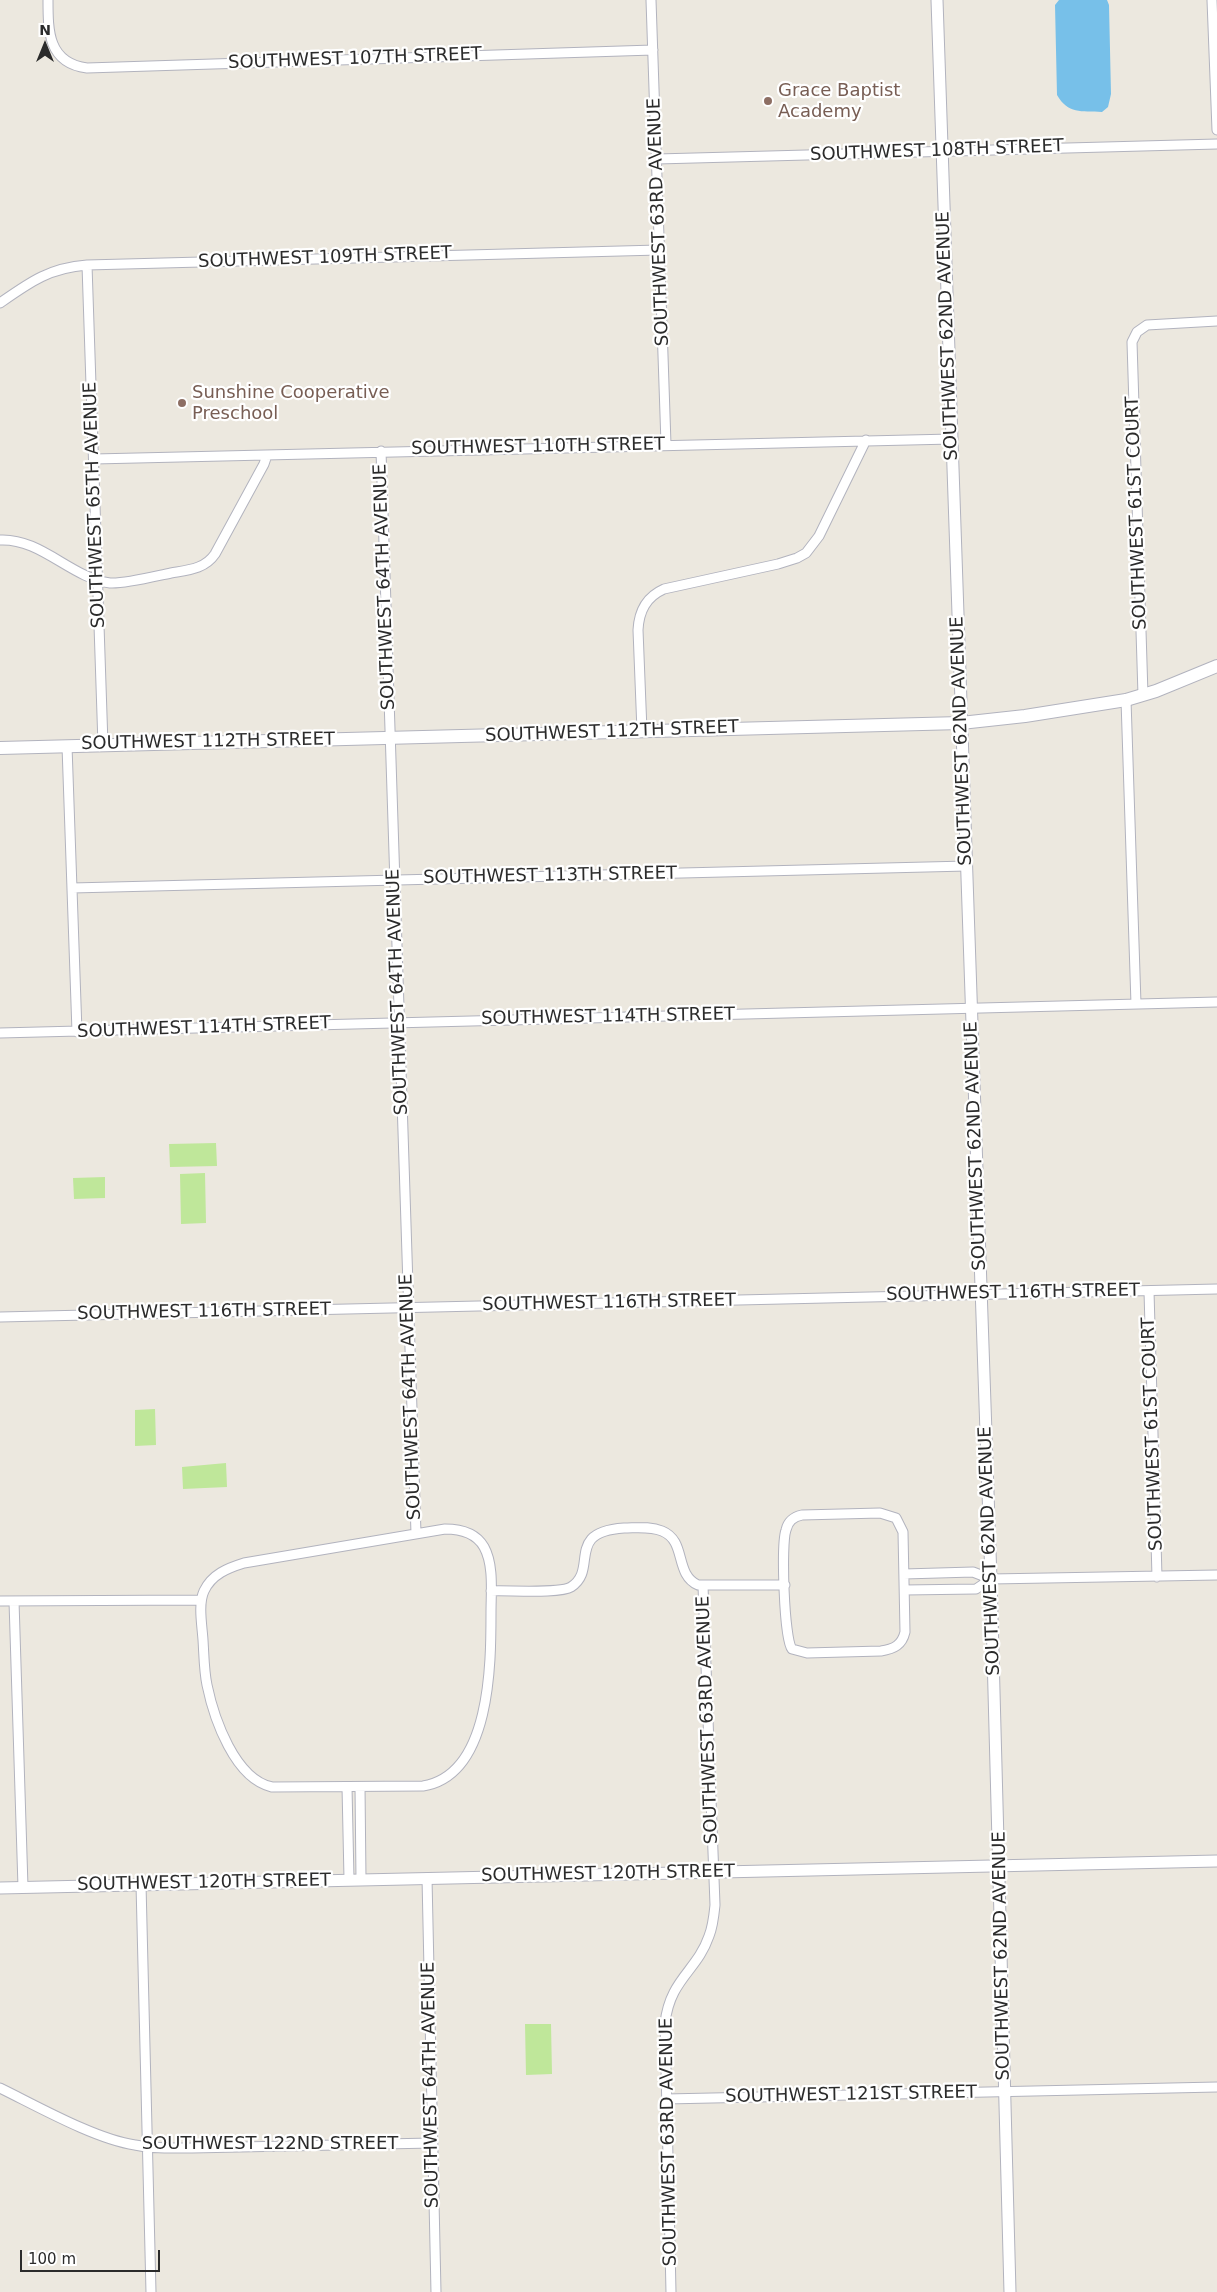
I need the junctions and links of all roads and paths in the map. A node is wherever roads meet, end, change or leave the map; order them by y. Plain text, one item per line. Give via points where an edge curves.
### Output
1 (48, 0) edge
2 (651, 0) edge
3 (938, 0) edge
4 (1212, 0) edge
5 (653, 50) junction
6 (1217, 130) edge
7 (1217, 144) edge
8 (943, 151) junction
9 (657, 159) junction
10 (659, 250) junction
11 (87, 265) junction
12 (0, 303) edge
13 (1217, 321) edge
14 (952, 439) junction
15 (866, 440) junction
16 (666, 444) junction
17 (381, 451) junction
18 (267, 455) junction
19 (94, 459) junction
20 (0, 540) edge
21 (98, 579) junction
22 (1217, 666) edge
23 (1143, 695) junction
24 (1126, 700) junction
25 (962, 723) junction
26 (642, 731) junction
27 (390, 737) junction
28 (103, 745) junction
29 (67, 746) junction
30 (0, 748) edge
31 (967, 866) junction
32 (394, 880) junction
33 (72, 888) junction
34 (1217, 1002) edge
35 (1136, 1004) junction
36 (971, 1008) junction
37 (399, 1022) junction
38 (76, 1032) junction
39 (0, 1033) edge
40 (1217, 1289) edge
41 (1149, 1290) junction
42 (982, 1293) junction
43 (408, 1308) junction
44 (0, 1317) edge
45 (416, 1533) junction
46 (904, 1574) junction
47 (1217, 1575) edge
48 (1157, 1577) junction
49 (991, 1579) junction
50 (785, 1585) junction
51 (703, 1586) junction
52 (905, 1590) junction
53 (491, 1591) junction
54 (201, 1600) junction
55 (14, 1601) junction
56 (0, 1602) edge
57 (360, 1786) junction
58 (347, 1787) junction
59 (1217, 1861) edge
60 (1000, 1866) junction
61 (714, 1871) junction
62 (427, 1878) junction
63 (348, 1879) junction
64 (361, 1879) junction
65 (141, 1884) junction
66 (23, 1887) junction
67 (0, 1888) edge
68 (1217, 2087) edge
69 (0, 2088) edge
70 (1005, 2092) junction
71 (666, 2099) junction
72 (432, 2143) junction
73 (147, 2147) junction
74 (151, 2292) edge
75 (436, 2292) edge
76 (671, 2292) edge
77 (1010, 2292) edge

1 - 5 street, SOUTHWEST 107TH STREET via 49,34 55,49 72,64 94,68
2 - 5 street, SOUTHWEST 63RD AVENUE
3 - 8 street, SOUTHWEST 62ND AVENUE
4 - 6 street
5 - 9 street, SOUTHWEST 63RD AVENUE
7 - 8 street, SOUTHWEST 108TH STREET
8 - 9 street, SOUTHWEST 108TH STREET
8 - 14 street, SOUTHWEST 62ND AVENUE
9 - 10 street, SOUTHWEST 63RD AVENUE
10 - 11 street, SOUTHWEST 109TH STREET
10 - 16 street, SOUTHWEST 63RD AVENUE
11 - 12 street, SOUTHWEST 109TH STREET via 59,268
11 - 19 street, SOUTHWEST 65TH AVENUE
13 - 23 street, SOUTHWEST 61ST COURT via 1143,327 1136,332 1132,346
14 - 15 street, SOUTHWEST 110TH STREET
14 - 25 street, SOUTHWEST 62ND AVENUE
15 - 16 street, SOUTHWEST 110TH STREET
15 - 26 street via 819,536 806,553 778,564 664,589 646,602 638,630
16 - 17 street, SOUTHWEST 110TH STREET
17 - 18 street, SOUTHWEST 110TH STREET
17 - 27 street, SOUTHWEST 64TH AVENUE
18 - 19 street, SOUTHWEST 110TH STREET
18 - 21 street via 215,554 205,565 111,583
19 - 21 street, SOUTHWEST 65TH AVENUE
20 - 21 street via 22,543
21 - 28 street, SOUTHWEST 65TH AVENUE
22 - 23 main road, SOUTHWEST 112TH STREET
23 - 24 main road, SOUTHWEST 112TH STREET
24 - 25 main road, SOUTHWEST 112TH STREET
24 - 35 street
25 - 26 main road, SOUTHWEST 112TH STREET
25 - 31 street, SOUTHWEST 62ND AVENUE
26 - 27 main road, SOUTHWEST 112TH STREET
27 - 28 main road, SOUTHWEST 112TH STREET
27 - 32 street, SOUTHWEST 64TH AVENUE
28 - 29 main road, SOUTHWEST 112TH STREET
29 - 30 main road, SOUTHWEST 112TH STREET
29 - 33 street
31 - 32 street, SOUTHWEST 113TH STREET
31 - 36 street, SOUTHWEST 62ND AVENUE
32 - 33 street, SOUTHWEST 113TH STREET
32 - 37 street, SOUTHWEST 64TH AVENUE
33 - 38 street
34 - 35 street, SOUTHWEST 114TH STREET
35 - 36 street, SOUTHWEST 114TH STREET
36 - 37 street, SOUTHWEST 114TH STREET
36 - 42 street, SOUTHWEST 62ND AVENUE
37 - 38 street, SOUTHWEST 114TH STREET
37 - 43 street, SOUTHWEST 64TH AVENUE
38 - 39 street, SOUTHWEST 114TH STREET
40 - 41 street, SOUTHWEST 116TH STREET
41 - 42 street, SOUTHWEST 116TH STREET
41 - 48 street, SOUTHWEST 61ST COURT
42 - 43 street, SOUTHWEST 116TH STREET
42 - 49 street, SOUTHWEST 62ND AVENUE
43 - 44 street, SOUTHWEST 116TH STREET
43 - 45 street, SOUTHWEST 64TH AVENUE
45 - 53 street via 455,1529 477,1538 487,1553
45 - 54 street via 229,1568 210,1581
46 - 49 street via 973,1572
46 - 50 street via 903,1532 896,1518 880,1513 807,1515 791,1519 784,1537
46 - 52 street
47 - 48 street
48 - 49 street
49 - 52 street via 976,1589
49 - 60 street, SOUTHWEST 62ND AVENUE
50 - 51 street
50 - 52 street via 787,1635 792,1649 807,1653 880,1651 897,1646 905,1632
51 - 53 street via 688,1579 677,1544 668,1534 655,1529 629,1528 605,1530 591,1539 578,1580 572,1586 554,1590
51 - 61 street, SOUTHWEST 63RD AVENUE
53 - 57 street via 491,1657 487,1690 480,1722 460,1765 448,1777 434,1784
54 - 55 street
54 - 58 street via 207,1685 224,1736 244,1768 257,1782 272,1787
55 - 56 street
55 - 66 street
57 - 58 street
57 - 64 street
58 - 63 street
59 - 60 street, SOUTHWEST 120TH STREET
60 - 61 street, SOUTHWEST 120TH STREET
60 - 70 street, SOUTHWEST 62ND AVENUE
61 - 62 street, SOUTHWEST 120TH STREET
61 - 71 street, SOUTHWEST 63RD AVENUE via 715,1904 709,1936 676,1986 666,2014
62 - 64 street, SOUTHWEST 120TH STREET
62 - 72 street, SOUTHWEST 64TH AVENUE
63 - 64 street, SOUTHWEST 120TH STREET
63 - 65 street, SOUTHWEST 120TH STREET
65 - 66 street, SOUTHWEST 120TH STREET
65 - 73 street
66 - 67 street, SOUTHWEST 120TH STREET
68 - 70 street, SOUTHWEST 121ST STREET
69 - 73 street, SOUTHWEST 122ND STREET via 108,2138
70 - 71 street, SOUTHWEST 121ST STREET
70 - 77 street, SOUTHWEST 62ND AVENUE
71 - 76 street, SOUTHWEST 63RD AVENUE
72 - 73 street, SOUTHWEST 122ND STREET
72 - 75 street, SOUTHWEST 64TH AVENUE
73 - 74 street

